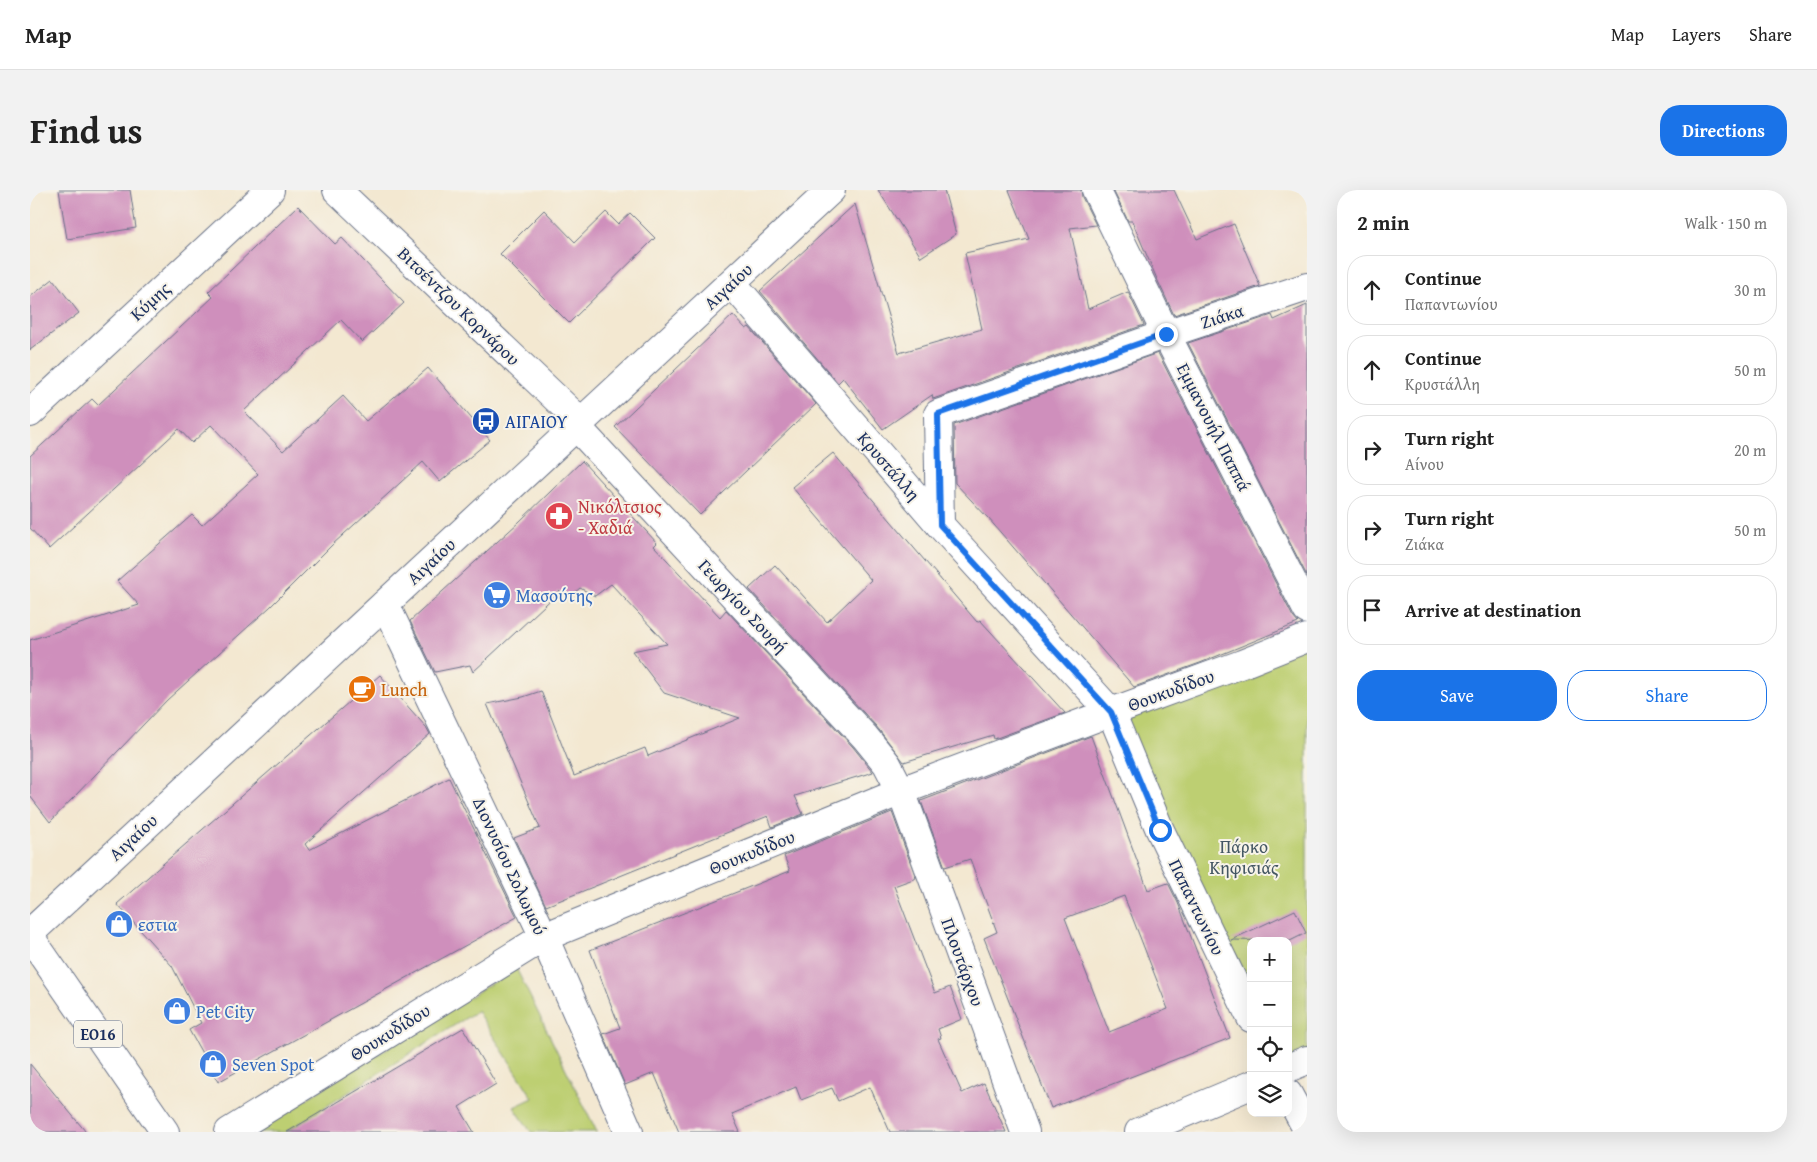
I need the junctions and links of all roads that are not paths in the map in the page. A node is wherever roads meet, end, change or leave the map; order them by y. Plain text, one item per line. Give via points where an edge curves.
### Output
1 (270, 190) edge
2 (337, 190) edge
3 (831, 190) edge
4 (1096, 190) edge
5 (732, 282) junction
6 (1307, 287) edge
7 (1166, 334) junction
8 (30, 413) edge
9 (579, 424) junction
10 (940, 525) junction
11 (385, 604) junction
12 (1307, 610) edge
13 (1307, 638) edge
14 (1111, 712) junction
15 (901, 791) junction
16 (30, 933) edge
17 (30, 937) edge
18 (544, 937) junction
19 (1247, 1010) edge
20 (1307, 1060) edge
21 (1292, 1066) edge
22 (1247, 1087) edge
23 (1292, 1102) edge
24 (1307, 1130) edge
25 (165, 1132) edge
26 (228, 1132) edge
27 (629, 1132) edge
28 (1025, 1132) edge
29 (1138, 1132) edge

1 - 8 street, Κύμης
2 - 9 street, Βιτσέντζου Κορνάρου
3 - 5 street, Αιγαίου
4 - 7 street, Εμμανουήλ Παππά
5 - 9 street, Αιγαίου
5 - 10 street, Κρυστάλλη
6 - 7 street, Ζιάκα
7 - 10 street, Ζιάκα via 938,414
7 - 12 street, Εμμανουήλ Παππά
9 - 11 street, Αιγαίου
9 - 15 street, Γεωργίου Σουρή via 865,738 887,764
10 - 14 street, Κρυστάλλη
11 - 16 street, Αιγαίου
11 - 18 street, Διονυσίου Σολωμού
13 - 14 street, Θουκυδίδου
14 - 15 street, Θουκυδίδου
14 - 19 street, Παπαντωνίου via 1160,830
15 - 18 street, Θουκυδίδου
15 - 28 street, Πλουτάρχου
17 - 25 street, ΕΟ16
18 - 26 street, Θουκυδίδου
18 - 27 street, Διονυσίου Σολωμού
20 - 21 street
22 - 29 street
23 - 24 street

